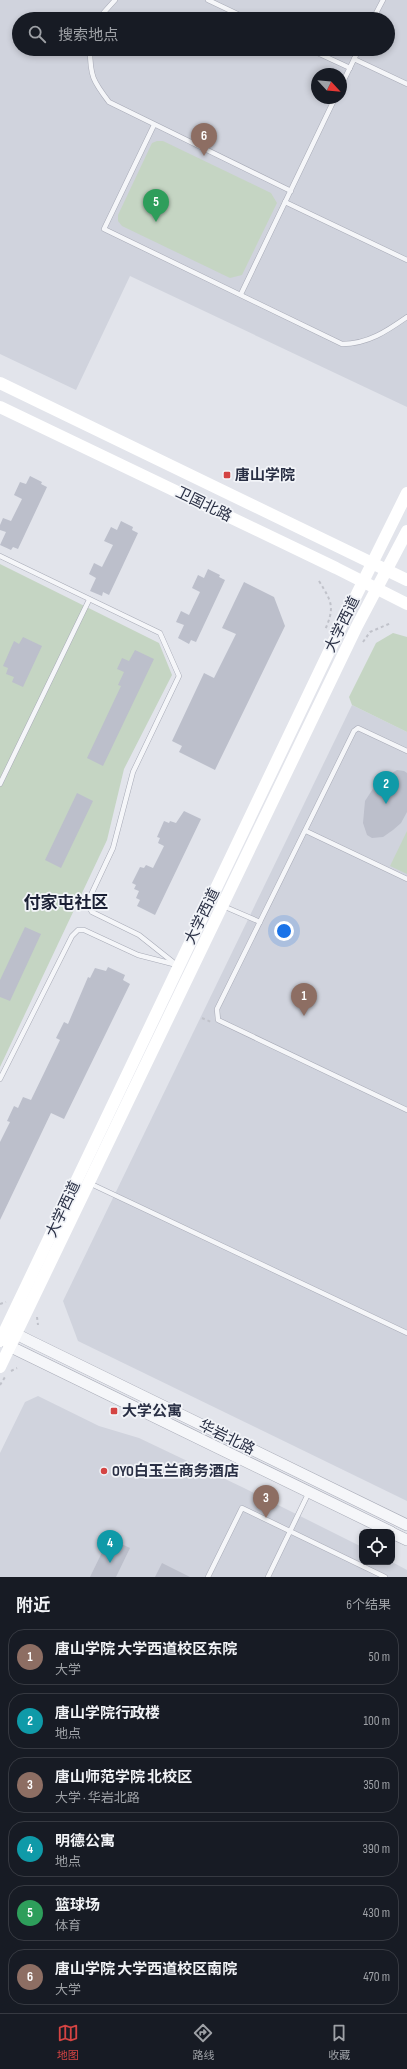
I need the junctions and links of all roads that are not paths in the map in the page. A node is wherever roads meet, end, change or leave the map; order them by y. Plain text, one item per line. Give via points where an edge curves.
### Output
1 (115, 0) edge
2 (208, 0) edge
3 (383, 0) edge
4 (104, 12) edge
5 (233, 12) edge
6 (377, 12) edge
7 (90, 56) edge
8 (324, 56) edge
9 (356, 56) edge
10 (354, 59) junction
11 (350, 68) junction
12 (347, 74) edge
13 (407, 84) edge
14 (332, 104) edge
15 (154, 125) junction
16 (291, 191) junction
17 (285, 202) junction
18 (407, 260) edge
19 (241, 294) junction
20 (407, 317) edge
21 (0, 383) edge
22 (0, 407) edge
23 (407, 493) edge
24 (407, 532) edge
25 (0, 556) edge
26 (372, 563) junction
27 (386, 570) junction
28 (407, 580) edge
29 (362, 582) junction
30 (376, 590) junction
31 (90, 600) junction
32 (407, 604) edge
33 (407, 751) edge
34 (0, 784) edge
35 (306, 831) junction
36 (407, 879) edge
37 (223, 906) junction
38 (260, 922) junction
39 (178, 966) junction
40 (0, 1079) edge
41 (407, 1110) edge
42 (89, 1183) junction
43 (407, 1333) edge
44 (16, 1334) junction
45 (3, 1339) edge
46 (0, 1367) edge
47 (309, 1492) junction
48 (407, 1525) edge
49 (385, 1529) edge
50 (290, 1531) junction
51 (395, 1534) edge
52 (407, 1540) edge
53 (208, 1577) edge
54 (268, 1577) edge
55 (385, 1577) edge

1 - 4 lane
2 - 5 lane
3 - 6 lane
7 - 15 lane via 94,83 109,102
8 - 11 lane
9 - 10 lane
10 - 11 lane
10 - 13 lane
11 - 12 lane
14 - 16 lane
15 - 16 lane
15 - 19 lane via 104,229
16 - 17 lane
17 - 18 lane
17 - 19 lane
19 - 20 lane via 342,344 355,344 379,336
21 - 26 main road, 卫国北路
22 - 29 main road, 卫国北路
23 - 26 main road, 大学西道
24 - 27 main road, 大学西道
25 - 31 lane
26 - 27 main road, 卫国北路
26 - 29 main road, 大学西道
27 - 28 main road, 卫国北路
27 - 30 main road, 大学西道
29 - 30 main road, 卫国北路
29 - 39 main road, 大学西道
30 - 32 main road, 卫国北路
30 - 37 main road, 大学西道
31 - 34 lane
31 - 39 lane via 160,633 179,676 133,772 112,848 89,899 89,907 92,912 139,935
33 - 35 lane via 358,728 354,731
35 - 36 lane
35 - 38 lane
37 - 38 lane
37 - 42 main road, 大学西道
38 - 41 lane via 217,1009 218,1020
39 - 40 lane via 138,955 84,930 78,930 72,936
39 - 45 main road, 大学西道
42 - 43 lane
42 - 44 main road, 大学西道
44 - 45 main road, 大学西道
44 - 48 street, 华岩北路
45 - 46 main road, 大学西道
45 - 47 street, 华岩北路
47 - 49 street, 华岩北路
47 - 50 lane
50 - 53 lane via 242,1508
50 - 54 lane
50 - 55 lane
51 - 52 street, 华岩北路

